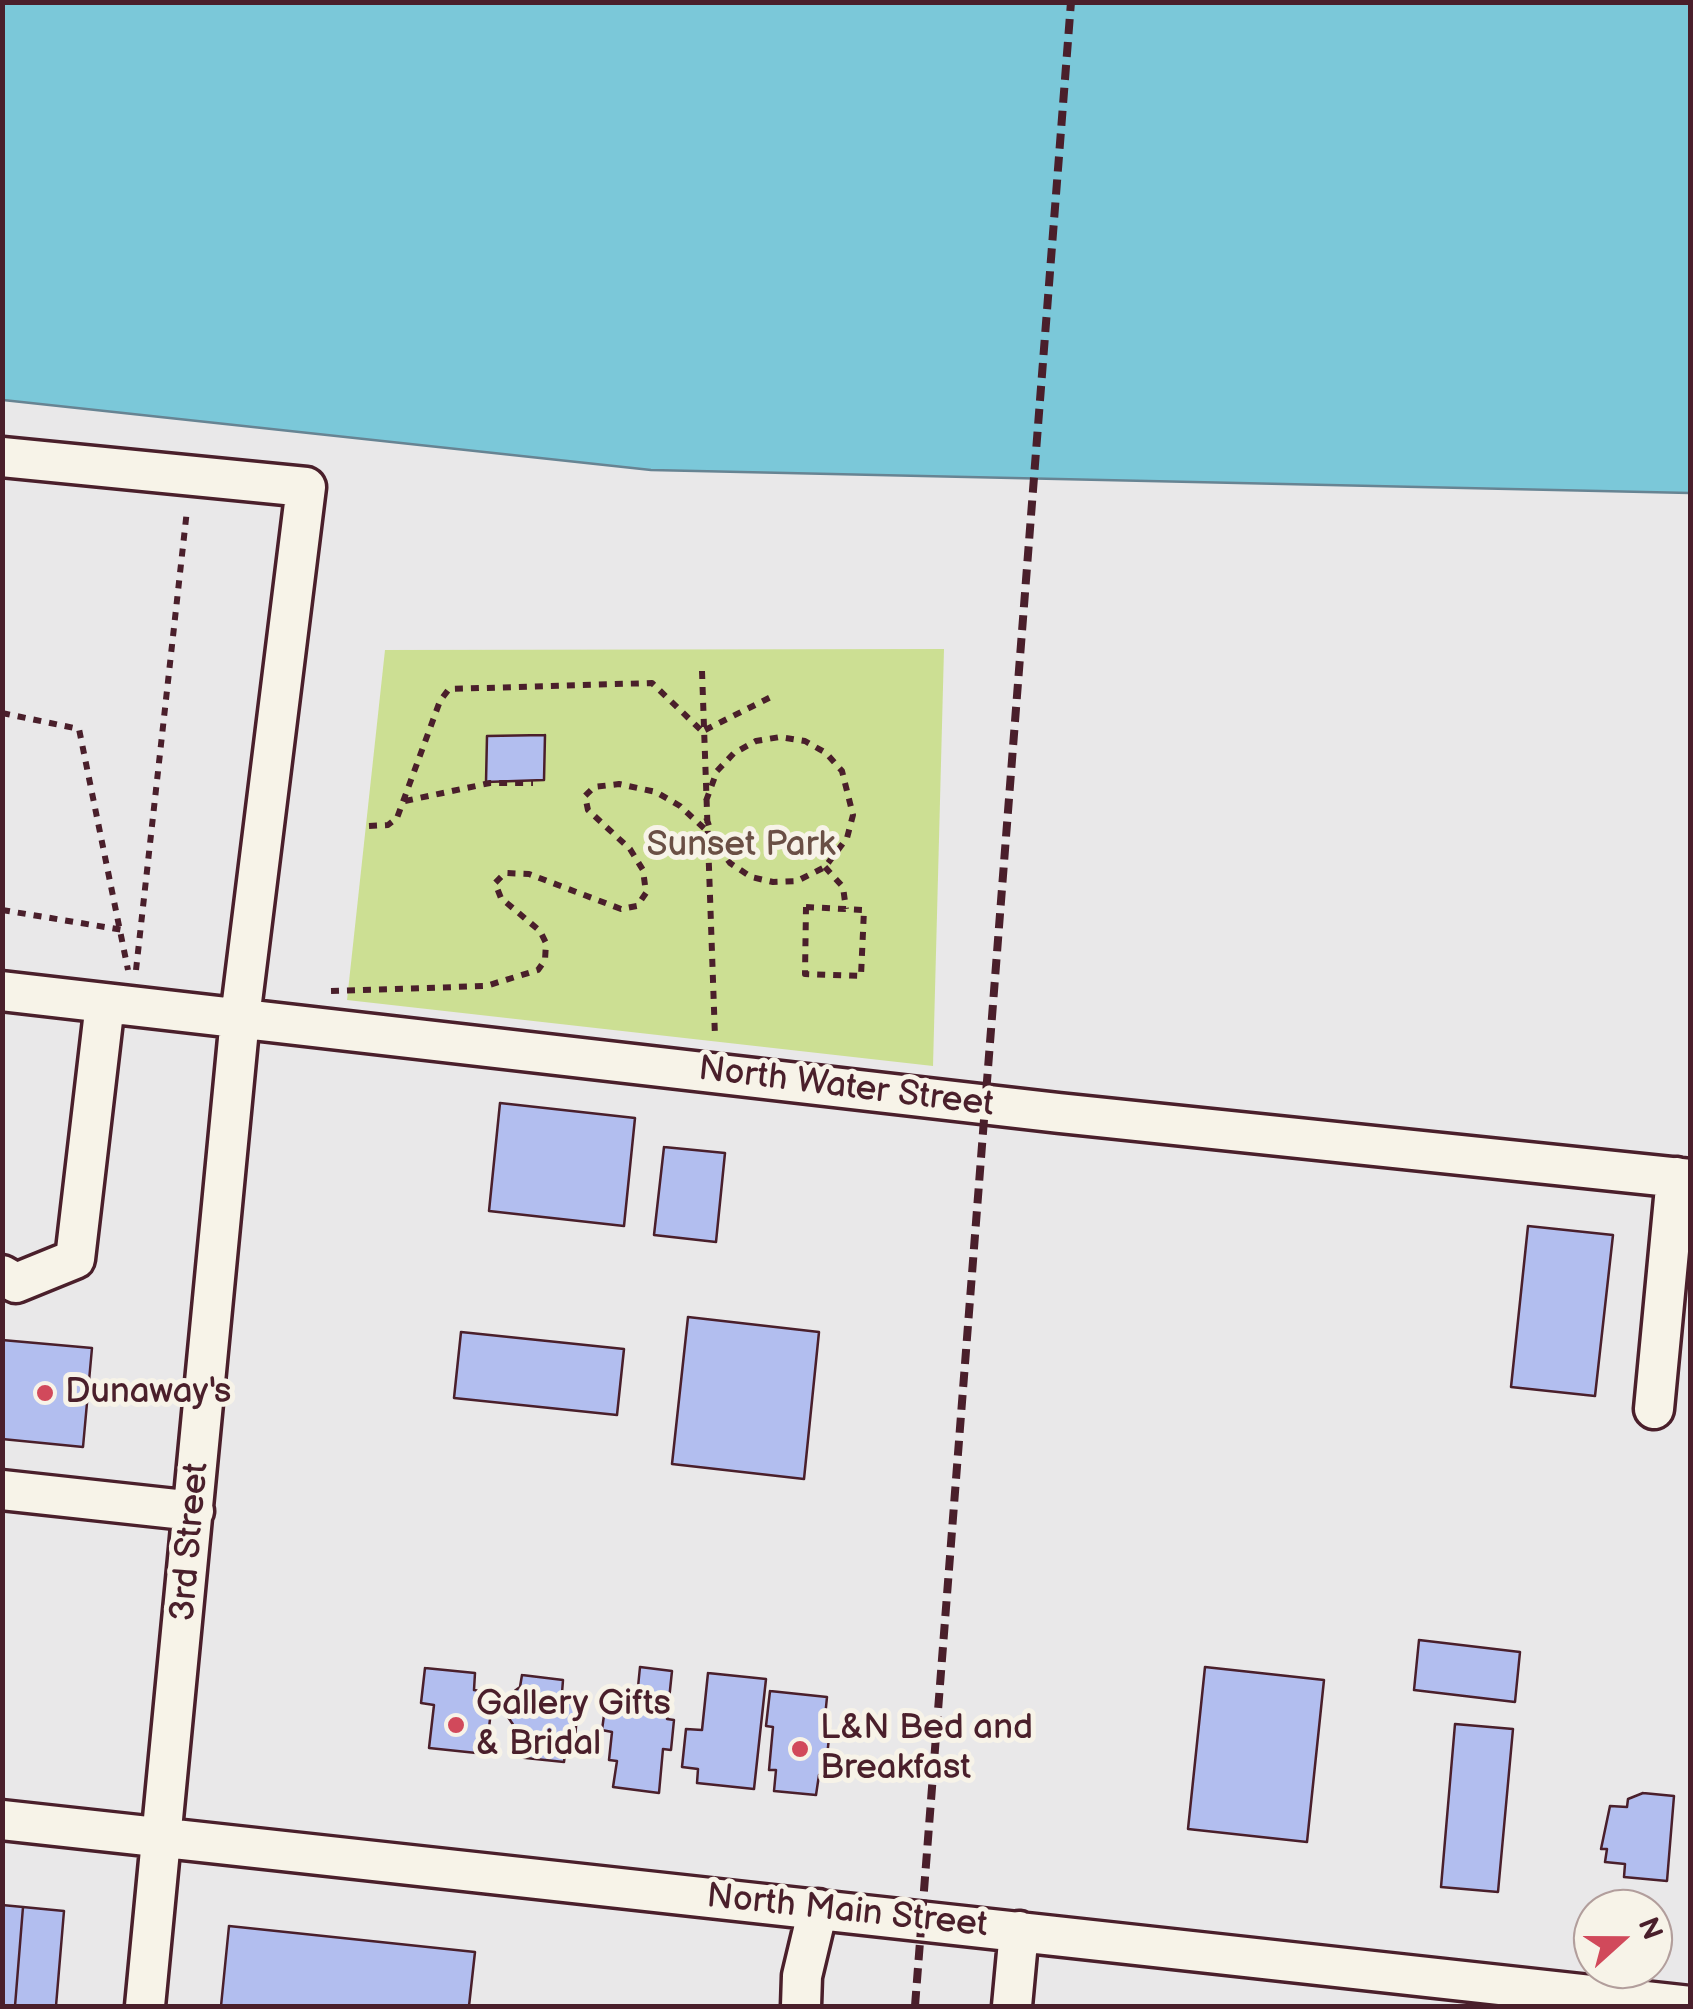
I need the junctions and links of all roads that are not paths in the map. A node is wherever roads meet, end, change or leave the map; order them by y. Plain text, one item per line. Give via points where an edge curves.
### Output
1 (2, 457) edge
2 (2, 992) edge
3 (105, 1003) junction
4 (240, 1018) junction
5 (1683, 1178) edge
6 (1679, 1275) edge
7 (2, 1276) edge
8 (1654, 1409) dead end
9 (2, 1490) edge
10 (194, 1511) junction
11 (2, 1820) edge
12 (163, 1837) junction
13 (818, 1909) junction
14 (1019, 1931) junction
15 (146, 2006) edge
16 (801, 2006) edge
17 (1012, 2006) edge
18 (1690, 2006) edge

1 - 4 street, 3rd Street via 306,487
2 - 3 street, North Water Street
3 - 4 street, North Water Street
3 - 7 street via 75,1259 16,1283
4 - 5 street, North Water Street
4 - 10 street, 3rd Street
5 - 6 street
6 - 8 street
9 - 10 street
10 - 12 street, 3rd Street
11 - 12 street, North Main Street
12 - 13 street, North Main Street
12 - 15 street, 3rd Street
13 - 14 street, North Main Street
13 - 16 street
14 - 17 street
14 - 18 street, North Main Street

